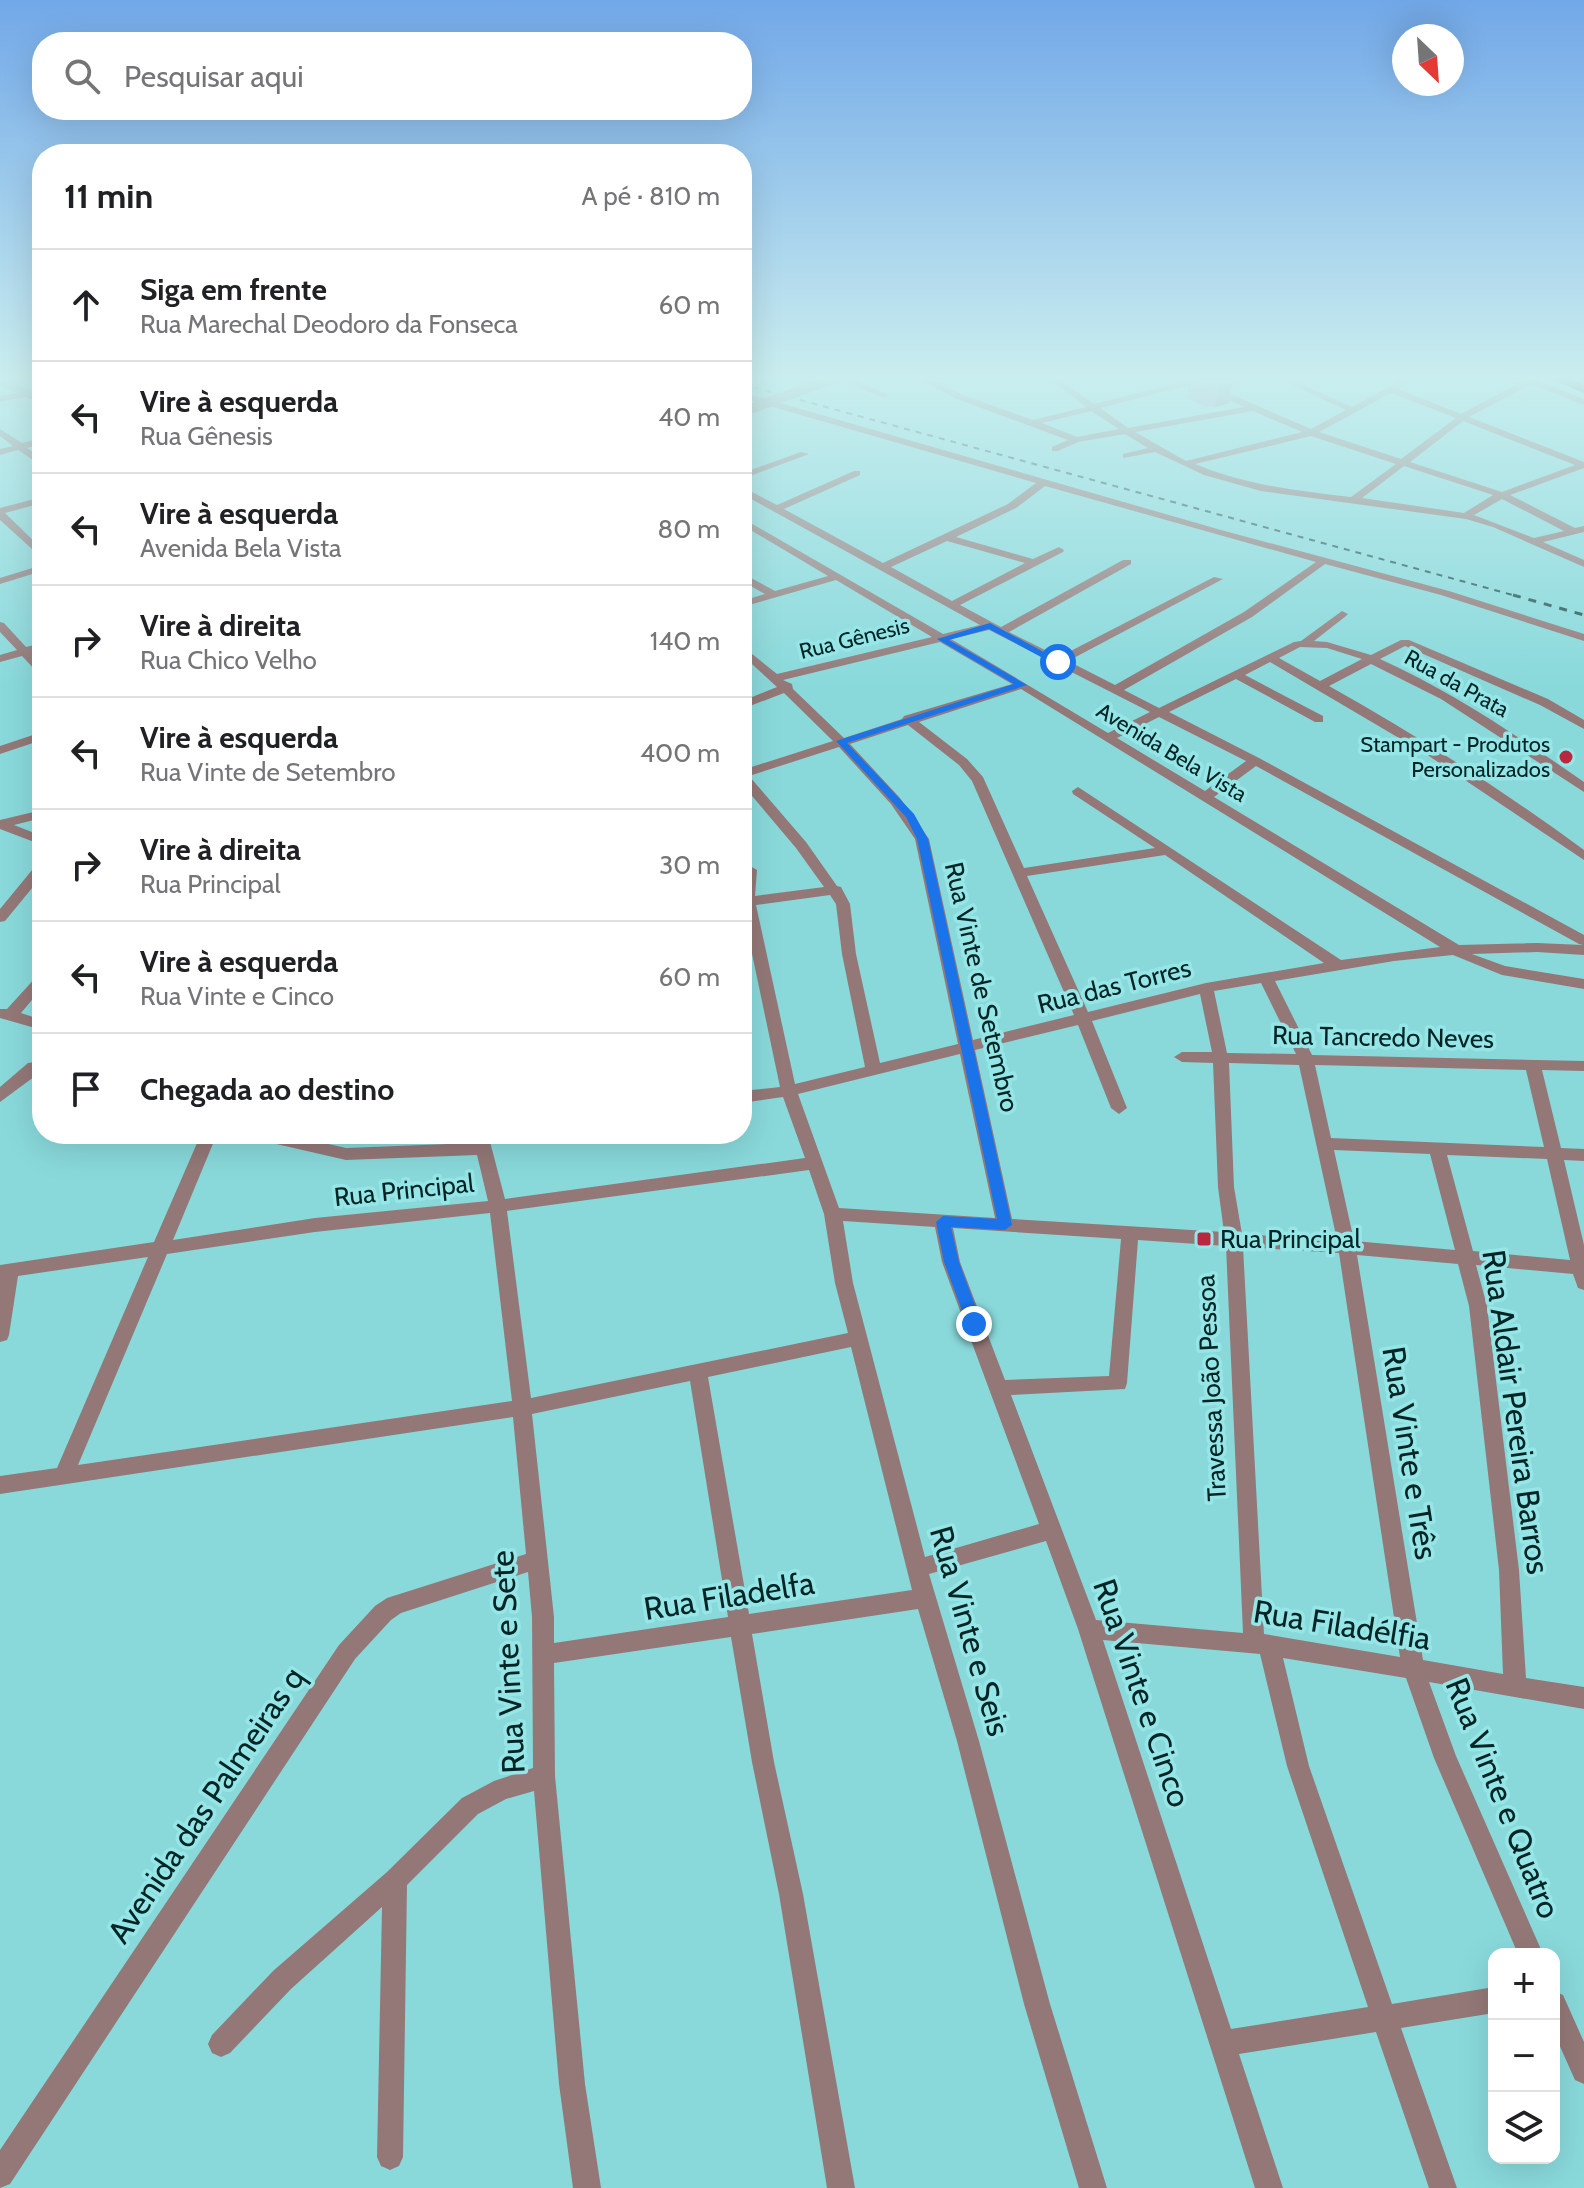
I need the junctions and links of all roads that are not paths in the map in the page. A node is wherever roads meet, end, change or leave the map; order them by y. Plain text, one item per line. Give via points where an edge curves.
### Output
1 (839, 481) edge
2 (1045, 481) joint
3 (1236, 481) edge
4 (1378, 481) edge
5 (1462, 481) edge
6 (1540, 481) edge
7 (1502, 495) junction
8 (752, 497) edge
9 (1354, 500) junction
10 (32, 503) edge
11 (776, 509) junction
12 (0, 512) edge
13 (1466, 516) junction
14 (752, 527) edge
15 (1578, 530) edge
16 (946, 537) junction
17 (1535, 541) junction
18 (32, 545) edge
19 (1059, 550) dead end
20 (1323, 561) junction
21 (1127, 562) dead end
22 (1035, 563) junction
23 (1584, 564) edge
24 (883, 567) junction
25 (32, 571) edge
26 (836, 577) junction
27 (1218, 579) dead end
28 (0, 581) edge
29 (752, 582) edge
30 (774, 595) junction
31 (752, 601) edge
32 (952, 605) junction
33 (1342, 614) dead end
34 (0, 625) edge
35 (995, 629) junction
36 (1584, 638) edge
37 (941, 639) junction
38 (1301, 644) junction
39 (32, 649) edge
40 (23, 652) junction
41 (752, 658) edge
42 (1270, 658) junction
43 (0, 659) edge
44 (1373, 660) junction
45 (32, 661) edge
46 (1058, 662) junction
47 (1237, 675) junction
48 (775, 678) junction
49 (1022, 685) junction
50 (1321, 685) junction
51 (788, 687) junction
52 (1115, 690) junction
53 (752, 701) edge
54 (1160, 713) junction
55 (908, 719) junction
56 (1319, 719) dead end
57 (1584, 725) edge
58 (1109, 737) junction
59 (32, 739) edge
60 (841, 741) junction
61 (0, 750) edge
62 (1255, 761) junction
63 (752, 772) edge
64 (752, 787) edge
65 (1584, 788) edge
66 (1078, 791) dead end
67 (1207, 796) junction
68 (32, 816) edge
69 (2, 824) edge
70 (32, 837) edge
71 (1165, 851) junction
72 (1584, 856) edge
73 (1017, 873) junction
74 (32, 879) edge
75 (836, 890) junction
76 (752, 900) edge
77 (0, 918) edge
78 (752, 931) edge
79 (1584, 941) edge
80 (1454, 949) junction
81 (1584, 950) edge
82 (1341, 967) junction
83 (1266, 978) junction
84 (1584, 984) edge
85 (32, 988) edge
86 (1206, 988) junction
87 (5, 1014) edge
88 (1083, 1018) junction
89 (32, 1022) edge
90 (967, 1048) junction
91 (1182, 1057) dead end
92 (1305, 1057) junction
93 (1221, 1059) junction
94 (1533, 1065) junction
95 (1584, 1066) edge
96 (32, 1069) edge
97 (874, 1072) junction
98 (789, 1091) junction
99 (0, 1096) edge
100 (752, 1096) edge
101 (1119, 1108) dead end
102 (205, 1144) edge
103 (302, 1144) edge
104 (460, 1144) edge
105 (483, 1144) edge
106 (1323, 1144) junction
107 (1437, 1149) junction
108 (1551, 1154) junction
109 (1584, 1155) edge
110 (814, 1163) junction
111 (498, 1206) junction
112 (833, 1214) junction
113 (943, 1222) junction
114 (1005, 1225) junction
115 (1130, 1234) junction
116 (1234, 1240) junction
117 (163, 1246) junction
118 (1347, 1247) junction
119 (1467, 1256) junction
120 (5, 1272) edge
121 (1583, 1273) edge
122 (0, 1335) edge
123 (857, 1338) junction
124 (698, 1372) junction
125 (997, 1388) junction
126 (521, 1408) junction
127 (64, 1474) junction
128 (0, 1485) edge
129 (1052, 1530) junction
130 (536, 1560) junction
131 (919, 1568) junction
132 (925, 1598) junction
133 (742, 1627) junction
134 (1089, 1629) junction
135 (1261, 1644) junction
136 (542, 1655) junction
137 (1413, 1668) junction
138 (1515, 1686) junction
139 (1584, 1698) edge
140 (544, 1776) junction
141 (395, 1880) junction
142 (1528, 1948) edge
143 (1488, 2001) edge
144 (1383, 2015) junction
145 (1560, 2017) edge
146 (1225, 2043) junction
147 (221, 2044) dead end
148 (1584, 2071) edge
149 (390, 2157) dead end
150 (1, 2169) edge
151 (587, 2188) edge
152 (841, 2188) edge
153 (1093, 2188) edge
154 (1269, 2188) edge
155 (1443, 2188) edge

1 - 11 street
2 - 16 street via 1012,506
2 - 20 street
3 - 9 street
4 - 9 street
5 - 7 street
6 - 7 street
7 - 13 street
7 - 15 street
8 - 11 street
9 - 13 street
10 - 12 street
11 - 24 street
12 - 18 street
13 - 17 street
14 - 26 street, Avenida Bela Vista
15 - 17 street
16 - 22 street
16 - 24 street
17 - 23 street
19 - 22 street
20 - 36 street
20 - 52 street via 1211,639
21 - 35 street, Rua Gênesis
22 - 32 street
24 - 32 street
25 - 28 street
26 - 30 street
26 - 37 street, Avenida Bela Vista
27 - 46 street
29 - 30 street
30 - 31 street
32 - 35 street
33 - 38 street
34 - 40 street
35 - 37 street, Rua Gênesis
35 - 46 street
37 - 48 street, Rua Gênesis
37 - 49 street, Avenida Bela Vista
38 - 42 street
38 - 44 street, Rua da Prata via 1334,647
39 - 40 street
40 - 43 street
40 - 45 street
41 - 48 street, Rua Vinte de Setembro
42 - 47 street
42 - 50 street
44 - 50 street
44 - 57 street via 1408,643
44 - 65 street, Rua da Prata via 1493,725
46 - 52 street
47 - 54 street
47 - 56 street
48 - 51 street, Rua Vinte de Setembro
49 - 55 street
49 - 58 street, Avenida Bela Vista
50 - 72 street
51 - 53 street
51 - 60 street, Rua Vinte de Setembro
52 - 54 street
54 - 58 street
54 - 62 street
55 - 60 street
55 - 73 street via 975,775
58 - 67 street, Avenida Bela Vista
59 - 61 street
60 - 63 street
60 - 90 street, Rua Vinte de Setembro via 910,816 922,839
62 - 67 street
62 - 79 street
64 - 75 street
66 - 71 street
67 - 80 street, Avenida Bela Vista
68 - 69 street
69 - 70 street
71 - 73 street
71 - 82 street
73 - 88 street
74 - 77 street
75 - 76 street
75 - 97 street
78 - 98 street, Rua Vinte e Seis
80 - 81 street, Rua das Torres
80 - 82 street, Rua das Torres
80 - 84 street, Avenida Bela Vista via 1502,970
82 - 83 street, Rua das Torres
83 - 86 street, Rua das Torres
83 - 92 street, Rua Vinte e Três
85 - 87 street
86 - 88 street, Rua das Torres
86 - 93 street, Travessa João Pessoa
87 - 89 street
88 - 90 street, Rua das Torres
88 - 101 street
90 - 97 street, Rua das Torres
90 - 114 street, Rua Vinte de Setembro
91 - 93 street, Rua Tancredo Neves
92 - 93 street, Rua Tancredo Neves
92 - 94 street, Rua Tancredo Neves
92 - 106 street, Rua Vinte e Três
93 - 116 street, Travessa João Pessoa via 1226,1187
94 - 95 street, Rua Tancredo Neves
94 - 108 street
96 - 99 street
97 - 98 street, Rua das Torres
98 - 100 street, Rua das Torres
98 - 110 street, Rua Vinte e Seis
102 - 117 street
103 - 104 street via 346,1154
105 - 111 street, Rua Vinte e Sete
106 - 107 street
106 - 118 street, Rua Vinte e Três
107 - 108 street
107 - 119 street, Rua Aldair Pereira Barros
108 - 109 street
108 - 121 street
110 - 111 street, Rua Principal
110 - 112 street, Rua Vinte e Seis
111 - 117 street, Rua Principal
111 - 126 street, Rua Vinte e Sete
112 - 113 street
112 - 123 street, Rua Vinte e Seis
113 - 114 street
113 - 125 street, Rua Vinte e Cinco via 951,1262
114 - 115 street
115 - 116 street
115 - 125 street via 1118,1383
116 - 118 street
116 - 135 street, Travessa João Pessoa
117 - 120 street, Rua Principal
117 - 127 street
118 - 119 street
118 - 137 street, Rua Vinte e Três
119 - 121 street
119 - 138 street, Rua Aldair Pereira Barros via 1502,1507
120 - 122 street
123 - 124 street
123 - 131 street, Rua Vinte e Seis
124 - 126 street
124 - 133 street
125 - 129 street, Rua Vinte e Cinco
126 - 127 street
126 - 130 street, Rua Vinte e Sete
127 - 128 street
129 - 131 street
129 - 134 street, Rua Vinte e Cinco
130 - 136 street, Rua Vinte e Sete
130 - 150 street, Avenida das Palmeiras q via 395,1605 347,1652
131 - 132 street, Rua Vinte e Seis
132 - 133 street, Rua Filadelfa
132 - 153 street, Rua Vinte e Seis
133 - 136 street, Rua Filadelfa
133 - 152 street
134 - 135 street, Rua Filadélfia
134 - 146 street, Rua Vinte e Cinco
135 - 137 street, Rua Filadélfia
135 - 144 street, Travessa João Pessoa
136 - 140 street, Rua Vinte e Sete
137 - 138 street, Rua Filadélfia
137 - 142 street, Rua Vinte e Quatro via 1445,1758
138 - 139 street, Rua Filadélfia
140 - 141 street via 483,1797
140 - 151 street, Rua Vinte e Sete via 572,2084
141 - 147 street via 282,1980
141 - 149 street
143 - 144 street
144 - 146 street
144 - 155 street, Travessa João Pessoa
145 - 148 street
146 - 154 street, Rua Vinte e Cinco

